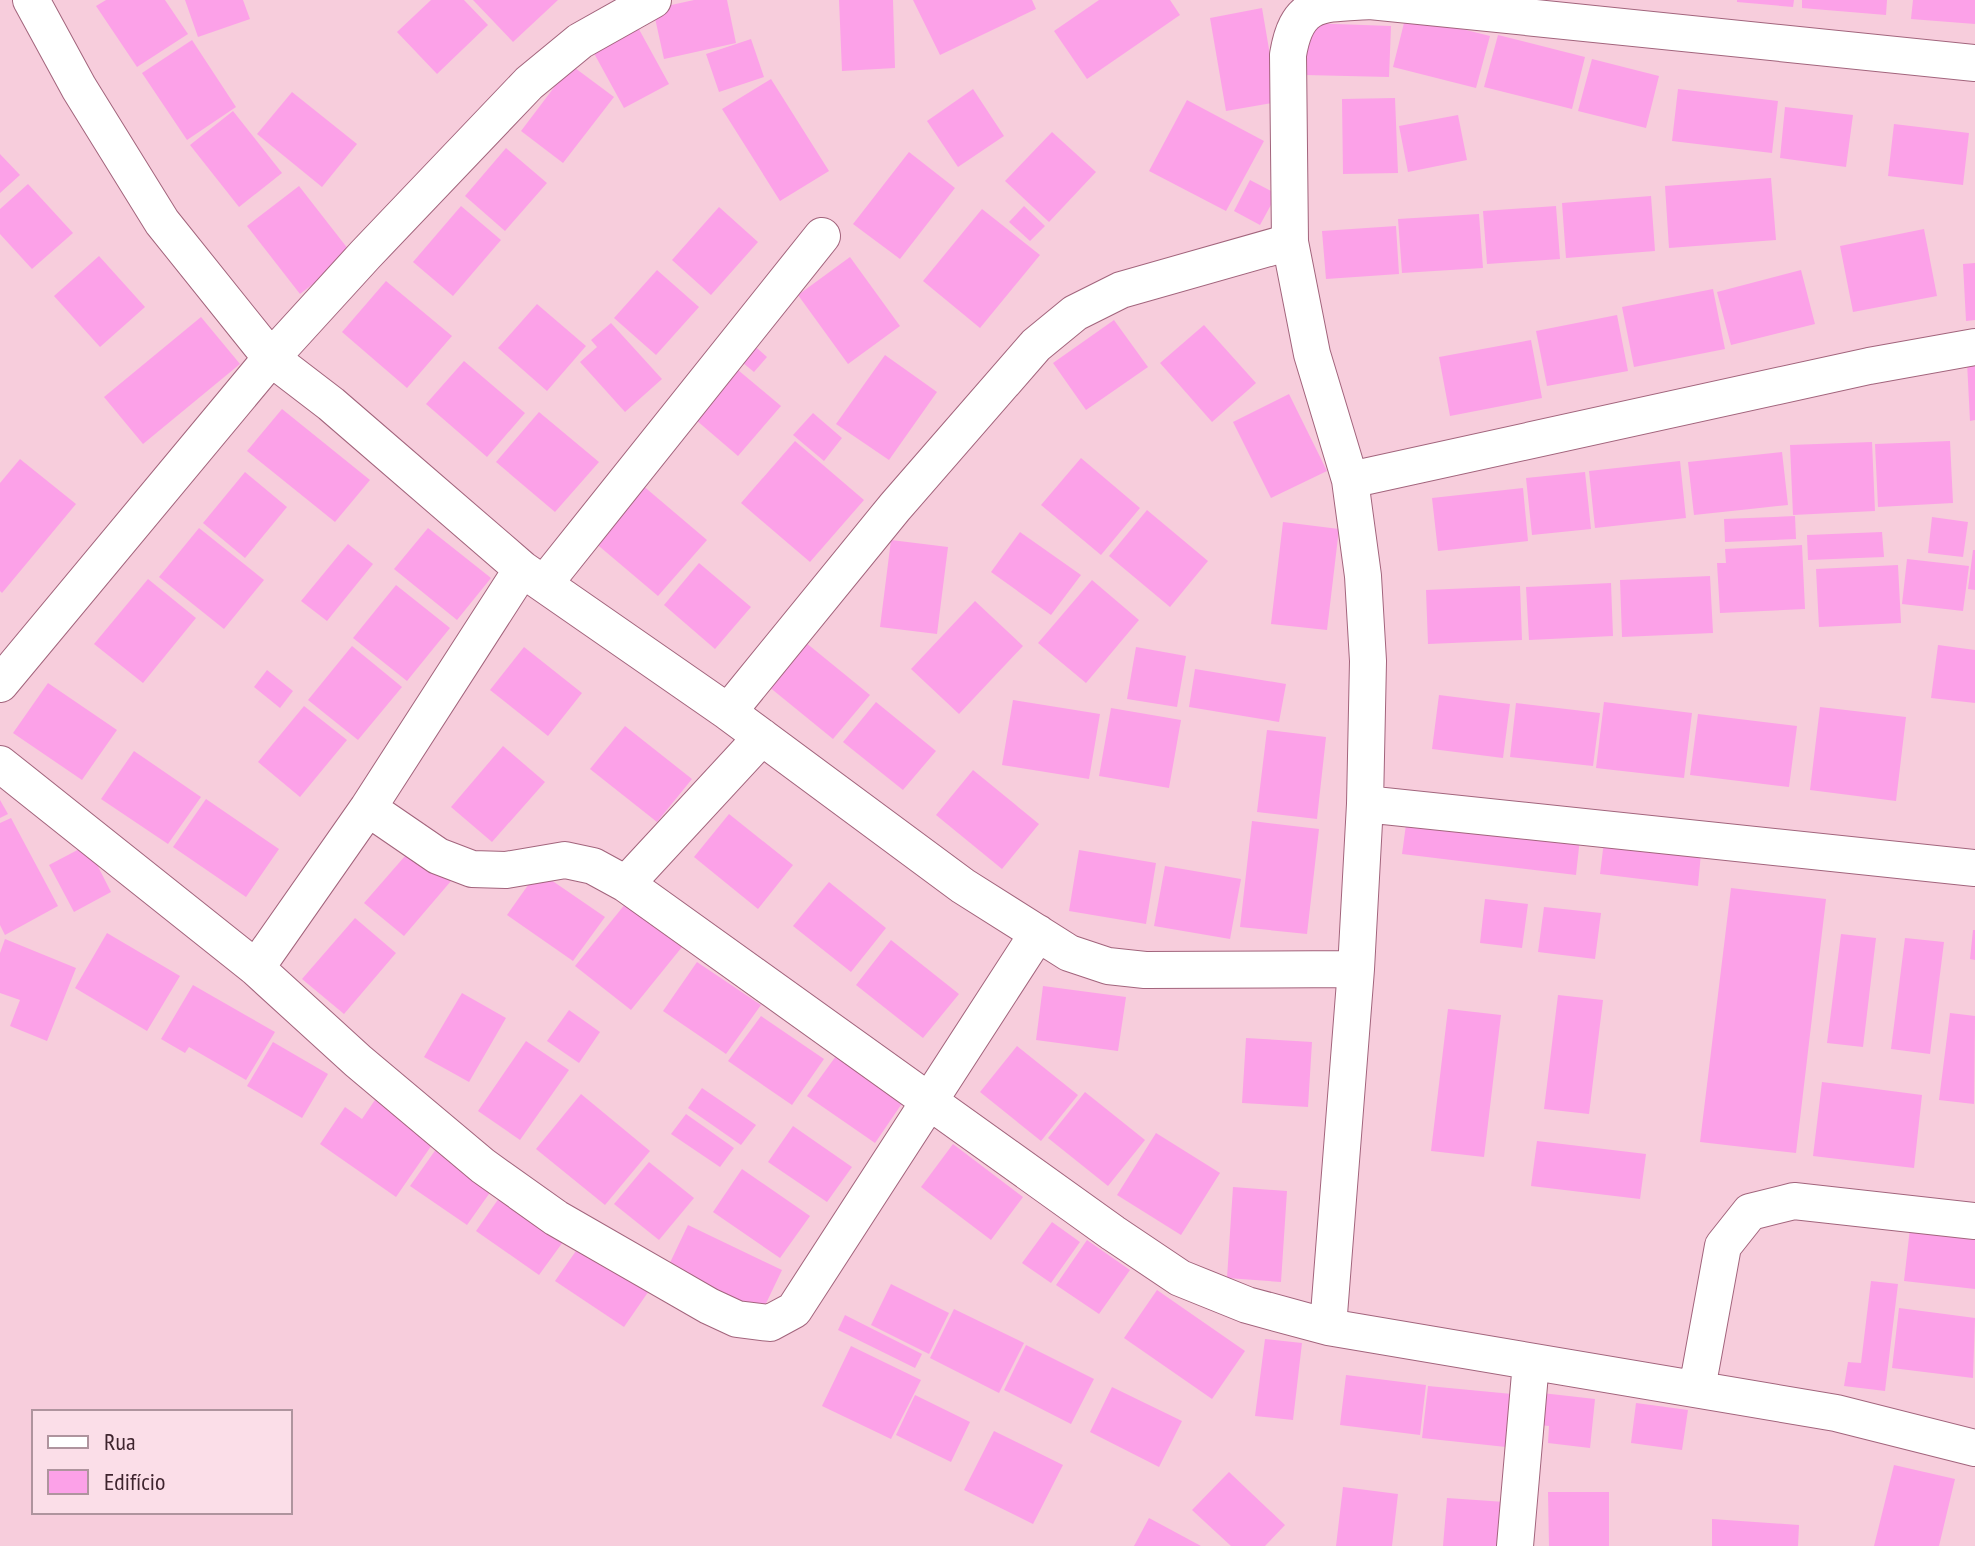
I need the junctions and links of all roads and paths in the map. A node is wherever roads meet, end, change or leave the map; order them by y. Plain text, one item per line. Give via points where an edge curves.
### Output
1 (31, 0) edge
2 (653, 0) edge
3 (1975, 63) edge
4 (822, 236) dead end
5 (1290, 242) junction
6 (1975, 347) edge
7 (271, 358) junction
8 (1350, 480) junction
9 (533, 577) junction
10 (0, 684) edge
11 (728, 712) junction
12 (762, 737) junction
13 (0, 764) edge
14 (1365, 804) junction
15 (368, 808) junction
16 (1975, 868) edge
17 (626, 884) junction
18 (1038, 933) junction
19 (256, 968) junction
20 (1356, 969) junction
21 (931, 1101) junction
22 (1975, 1221) edge
23 (1328, 1327) junction
24 (1531, 1362) junction
25 (1697, 1389) junction
26 (1975, 1448) edge
27 (1515, 1546) edge

1 - 7 street via 162,222
2 - 7 street via 580,41 529,83
3 - 5 street via 1370,1 1331,3 1304,12 1292,32 1288,55
4 - 9 street
5 - 8 street via 1312,354
5 - 11 street via 1121,290 1075,313 1036,345
6 - 8 street
7 - 9 street
7 - 10 street
8 - 14 street via 1368,661
9 - 11 street
9 - 15 street
11 - 12 street
12 - 17 street
12 - 18 street via 963,886
13 - 19 street
14 - 16 street
14 - 20 street
15 - 17 street via 438,856 472,869 506,870 565,860 593,866
15 - 19 street
17 - 21 street
18 - 20 street via 1069,953 1120,968
18 - 21 street
19 - 21 street via 483,1166 556,1218 737,1319 770,1323 794,1310
20 - 23 street
21 - 23 street via 1180,1278 1247,1305
22 - 25 street via 1794,1201 1750,1212 1723,1246
23 - 24 street
24 - 25 street
24 - 27 street
25 - 26 street via 1836,1413

